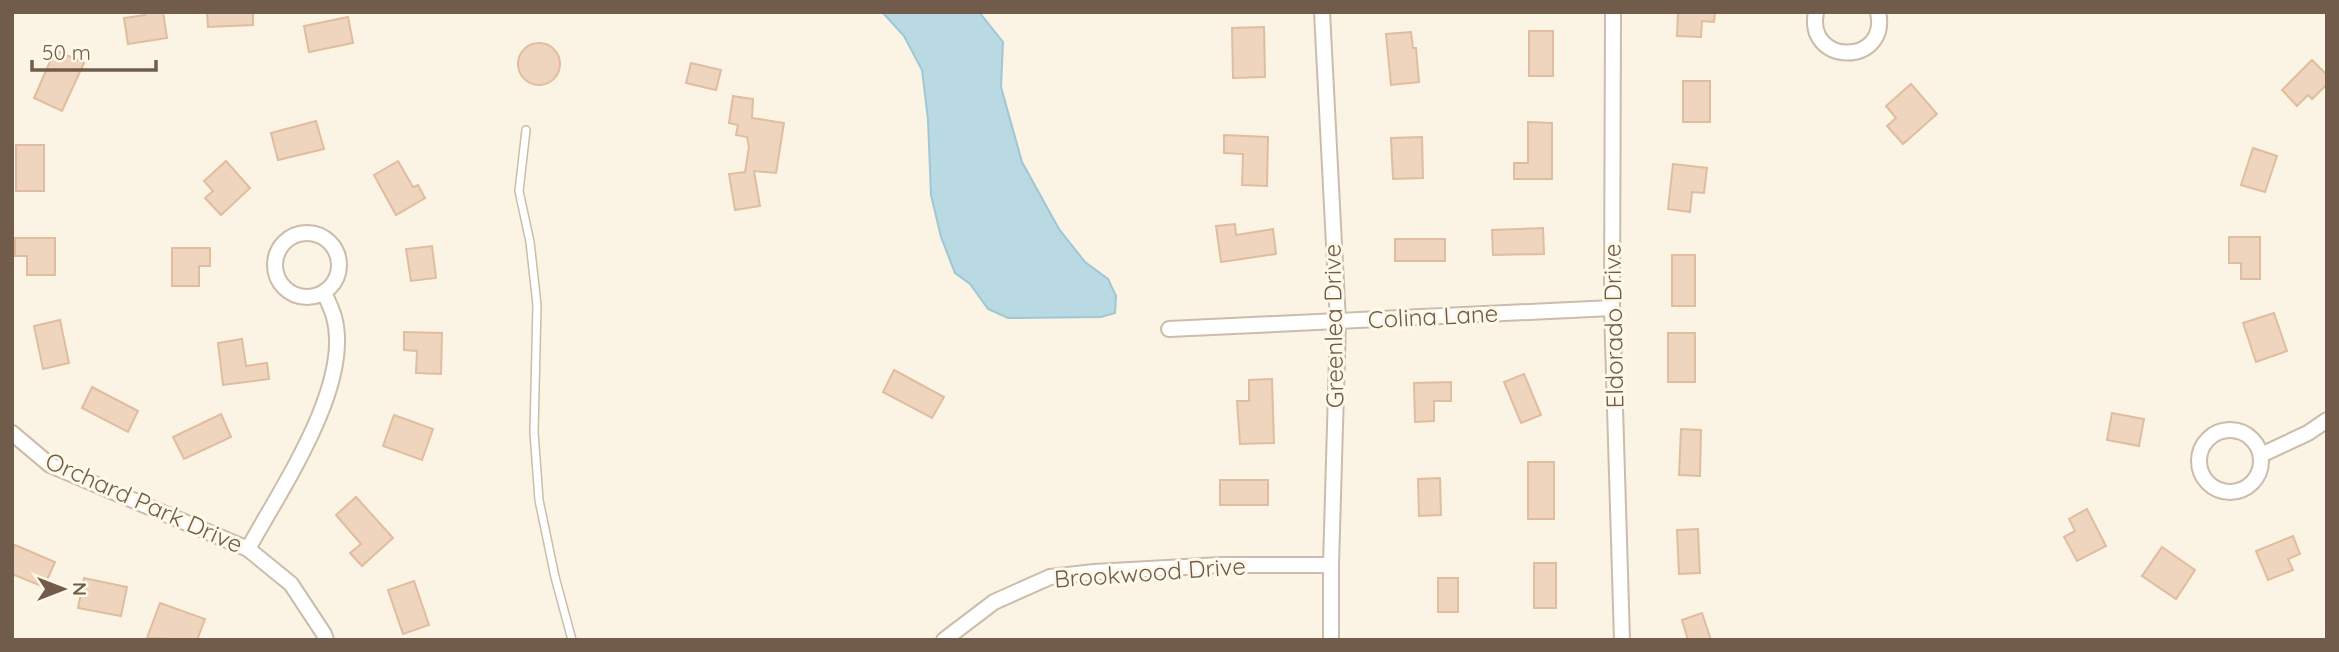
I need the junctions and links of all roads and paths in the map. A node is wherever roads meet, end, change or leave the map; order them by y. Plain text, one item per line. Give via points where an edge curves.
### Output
1 (1322, 12) edge
2 (1613, 12) edge
3 (1816, 12) edge
4 (1878, 12) edge
5 (526, 130) dead end
6 (324, 292) junction
7 (1612, 307) junction
8 (1338, 322) junction
9 (1169, 329) dead end
10 (2327, 420) edge
11 (12, 433) edge
12 (2261, 455) junction
13 (248, 549) junction
14 (1331, 565) junction
15 (326, 640) edge
16 (572, 640) edge
17 (944, 640) edge
18 (1331, 640) edge
19 (1622, 640) edge

1 - 8 street, Greenlea Drive
2 - 7 street, Eldorado Drive
3 - 4 street via 1815,26 1824,44 1852,53 1870,45 1876,36
5 - 16 lane via 519,191 537,306 534,432 539,500
6 - 6 street via 337,276 333,247 316,235 288,240 277,256 281,284 306,297
6 - 13 street via 335,319 333,377 321,415
7 - 8 street, Colina Lane
7 - 19 street, Eldorado Drive
8 - 9 street, Colina Lane
8 - 14 street, Greenlea Drive
10 - 12 street
11 - 13 street, Orchard Park Drive via 50,465
12 - 12 street via 2252,438 2225,430 2208,439 2200,466 2209,483 2226,492 2236,491 2253,482
13 - 15 street, Orchard Park Drive via 291,584
14 - 17 street, Brookwood Drive via 1221,565 1050,577 994,602
14 - 18 street, Greenlea Drive

